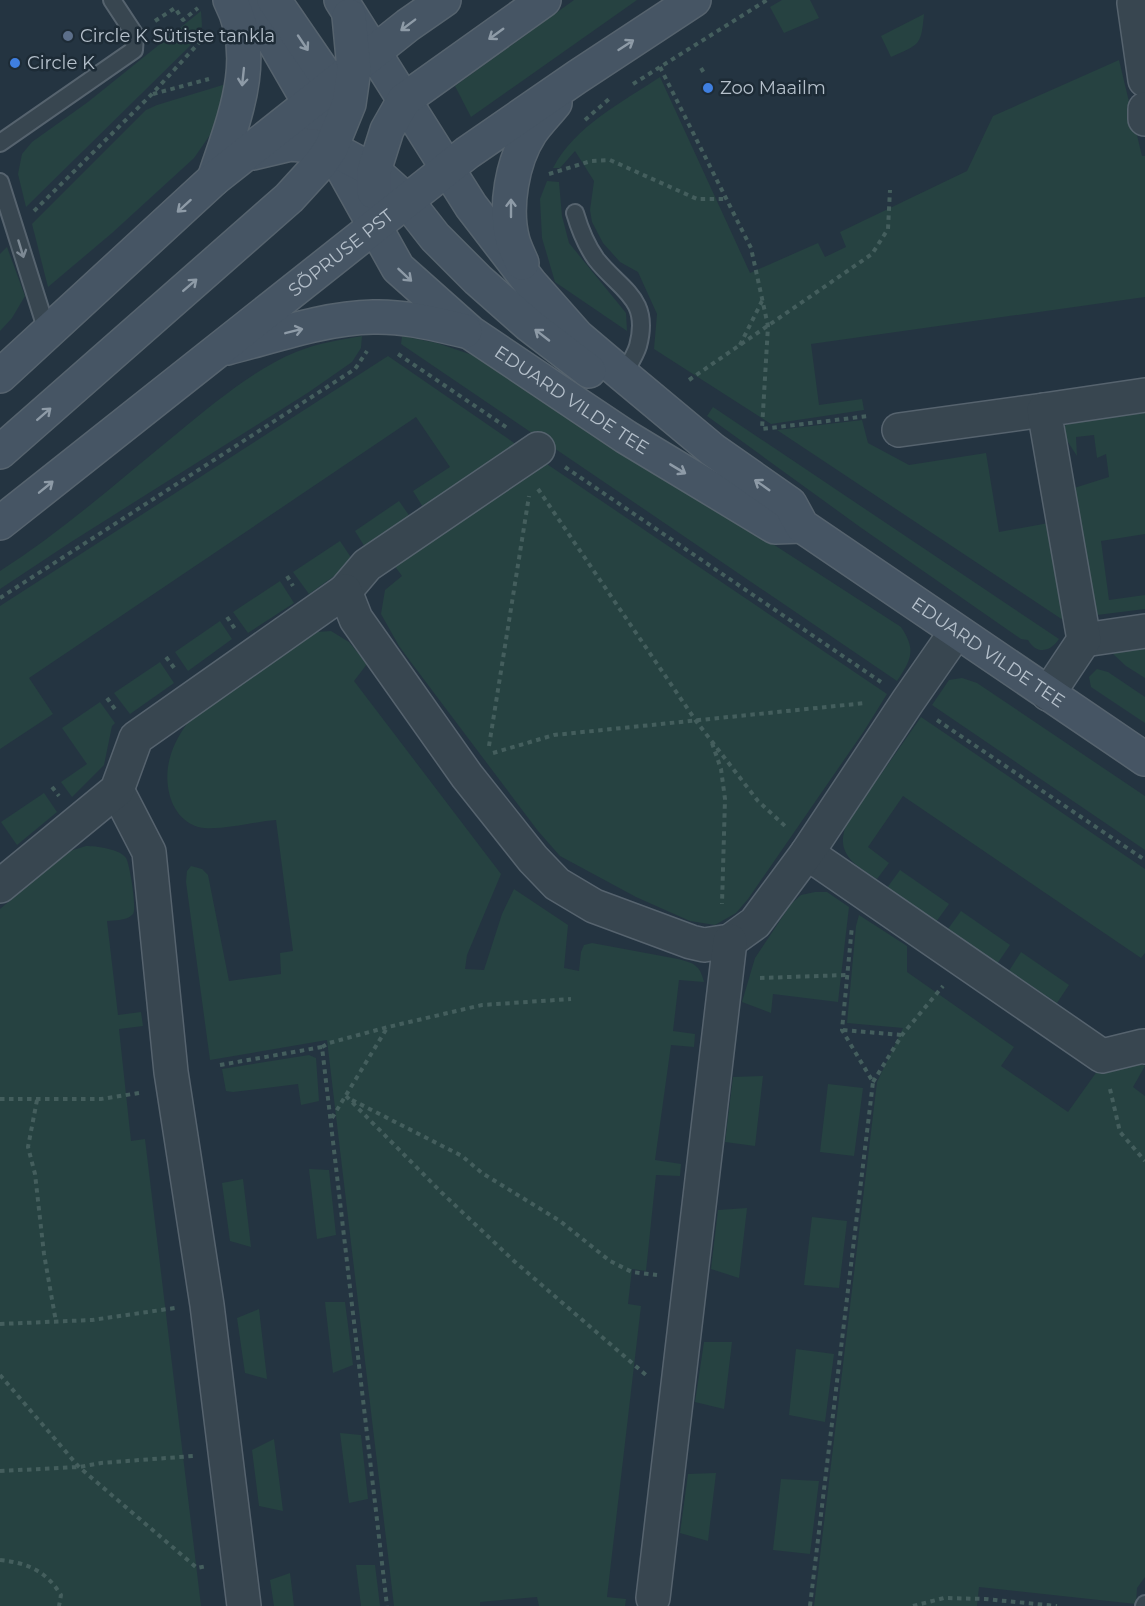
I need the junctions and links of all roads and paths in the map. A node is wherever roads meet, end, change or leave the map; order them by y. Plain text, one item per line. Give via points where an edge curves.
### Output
1 (112, 0) edge
2 (250, 0) edge
3 (274, 0) edge
4 (444, 0) edge
5 (544, 0) edge
6 (694, 0) edge
7 (767, 0) edge
8 (1138, 2) edge
9 (345, 6) edge
10 (216, 10) edge
11 (135, 35) junction
12 (660, 67) junction
13 (701, 68) dead end
14 (704, 73) dead end
15 (219, 76) dead end
16 (577, 77) junction
17 (1145, 80) edge
18 (344, 83) junction
19 (630, 86) dead end
20 (152, 94) junction
21 (610, 99) dead end
22 (404, 100) junction
23 (1145, 109) edge
24 (1145, 119) edge
25 (579, 126) dead end
26 (387, 130) junction
27 (0, 143) edge
28 (331, 148) junction
29 (245, 155) junction
30 (450, 156) junction
31 (374, 171) junction
32 (538, 178) dead end
33 (214, 179) junction
34 (2, 188) edge
35 (890, 190) dead end
36 (727, 199) junction
37 (406, 200) junction
38 (575, 213) dead end
39 (29, 216) dead end
40 (373, 227) junction
41 (531, 284) junction
42 (763, 301) junction
43 (768, 326) junction
44 (47, 331) junction
45 (471, 333) junction
46 (370, 345) dead end
47 (739, 346) junction
48 (217, 350) junction
49 (394, 351) dead end
50 (623, 375) junction
51 (0, 376) edge
52 (689, 380) dead end
53 (1145, 395) edge
54 (1044, 410) junction
55 (899, 430) joint
56 (713, 450) junction
57 (0, 452) edge
58 (535, 463) junction
59 (0, 524) edge
60 (802, 526) junction
61 (345, 591) junction
62 (0, 598) edge
63 (1145, 631) edge
64 (956, 632) junction
65 (1084, 640) junction
66 (890, 688) dead end
67 (1048, 694) junction
68 (873, 702) dead end
69 (935, 718) dead end
70 (696, 721) junction
71 (711, 739) junction
72 (1145, 759) edge
73 (117, 790) junction
74 (807, 853) junction
75 (1145, 860) edge
76 (0, 886) edge
77 (861, 890) junction
78 (730, 941) junction
79 (962, 960) junction
80 (847, 975) junction
81 (726, 978) junction
82 (571, 999) dead end
83 (388, 1027) junction
84 (842, 1030) junction
85 (902, 1035) junction
86 (322, 1047) junction
87 (1145, 1047) edge
88 (1102, 1056) junction
89 (220, 1065) dead end
90 (873, 1082) junction
91 (139, 1093) dead end
92 (345, 1096) junction
93 (0, 1098) edge
94 (37, 1100) junction
95 (331, 1120) junction
96 (1145, 1161) edge
97 (690, 1279) junction
98 (207, 1305) junction
99 (56, 1322) junction
100 (0, 1324) edge
101 (0, 1375) edge
102 (676, 1402) junction
103 (224, 1452) junction
104 (79, 1467) junction
105 (0, 1471) edge
106 (0, 1560) edge
107 (238, 1562) junction
108 (653, 1598) dead end
109 (59, 1606) edge
110 (244, 1606) edge
111 (387, 1606) edge
112 (810, 1606) edge
113 (913, 1606) edge
114 (1057, 1606) edge

1 - 11 lane
2 - 18 main road
3 -> 18 main road
4 -> 18 main road via 408,25
5 -> 22 main road
16 -> 6 main road, SÕPRUSE PST
7 - 12 path
8 - 17 street
9 - 18 main road
10 - 11 path via 183,20 175,8
10 - 20 path
10 -> 33 main road via 239,18 244,73
11 - 27 lane via 134,50
12 - 19 path
12 - 36 path
13 - 14 path
15 - 20 path
16 - 30 main road, SÕPRUSE PST
41 -> 16 main road via 513,240 511,193 518,162 531,133
18 - 22 main road, EDUARD VILDE TEE
18 - 26 main road
18 - 28 main road, EDUARD VILDE TEE
18 - 29 main road
20 - 39 path
21 - 25 path
22 - 26 main road
22 - 30 main road, EDUARD VILDE TEE
23 - 24 street
26 - 30 main road
26 - 31 main road
28 - 29 main road via 291,144
28 - 31 main road
28 - 40 main road, EDUARD VILDE TEE
57 -> 28 main road via 289,198
29 - 33 main road
30 - 37 main road, SÕPRUSE PST
30 - 41 main road, EDUARD VILDE TEE via 471,206
31 - 37 main road
31 - 40 main road
32 - 36 path via 591,161 610,160 697,199
33 -> 44 main road
34 -> 44 lane
35 - 43 path via 888,229 872,254
36 - 42 path via 751,248
37 - 40 main road, SÕPRUSE PST
56 -> 37 main road via 599,379 529,325 447,249
38 - 50 lane via 580,233 596,259 628,290 639,309 638,346
40 -> 45 main road, EDUARD VILDE TEE via 398,268
40 - 48 main road, SÕPRUSE PST
41 - 50 main road, EDUARD VILDE TEE via 578,336
42 - 43 path
42 - 47 path
43 - 47 path
43 - 55 path via 762,429 881,414
44 - 51 main road
48 -> 45 main road via 313,326 375,316 422,321
45 -> 60 main road, EDUARD VILDE TEE via 626,437 775,527
46 - 62 path via 355,369
47 - 52 path
59 -> 48 main road, SÕPRUSE PST
49 - 58 path
50 - 56 main road, EDUARD VILDE TEE
53 - 54 street
54 - 55 street
54 - 65 street
60 -> 56 main road, EDUARD VILDE TEE via 790,504
58 - 61 street via 367,565
58 - 66 path
58 - 70 path via 548,506
58 - 70 path via 487,751 492,753 555,735
60 - 64 main road, EDUARD VILDE TEE
61 - 73 street via 136,738
61 - 78 street via 356,619 467,776 557,884 594,906 691,942 704,945
63 - 65 street
64 - 67 main road, EDUARD VILDE TEE
64 - 74 street
65 - 67 street
67 - 72 main road, EDUARD VILDE TEE
68 - 70 path
69 - 75 path
70 - 71 path
71 - 74 path via 758,801 793,833
71 - 78 path via 725,799 722,915
73 - 76 street
73 - 98 street via 149,852 171,1072
74 - 77 street
74 - 78 street via 755,923
77 - 79 street
77 - 80 path via 854,911
78 - 81 street
79 - 85 path
79 - 88 street
80 - 81 path
80 - 84 path
81 - 97 street
82 - 83 path via 482,1005
83 - 86 path
83 - 92 path
84 - 85 path
84 - 90 path
85 - 90 path
86 - 89 path
86 - 95 path
87 - 88 street
88 - 96 path via 1120,1132
90 - 112 path
91 - 94 path via 101,1099
92 - 95 path
92 - 97 path via 462,1156 482,1173 560,1221 610,1261 632,1272
92 - 102 path via 514,1261
93 - 94 path
94 - 99 path via 28,1147
95 - 111 path
97 - 102 street
98 - 99 path
98 - 103 street
99 - 100 path
101 - 104 path
102 - 108 street
103 - 104 path
103 - 107 street
104 - 105 path
104 - 107 path via 197,1568
106 - 109 path via 40,1570 61,1595
107 - 110 street
113 - 114 path via 954,1598

